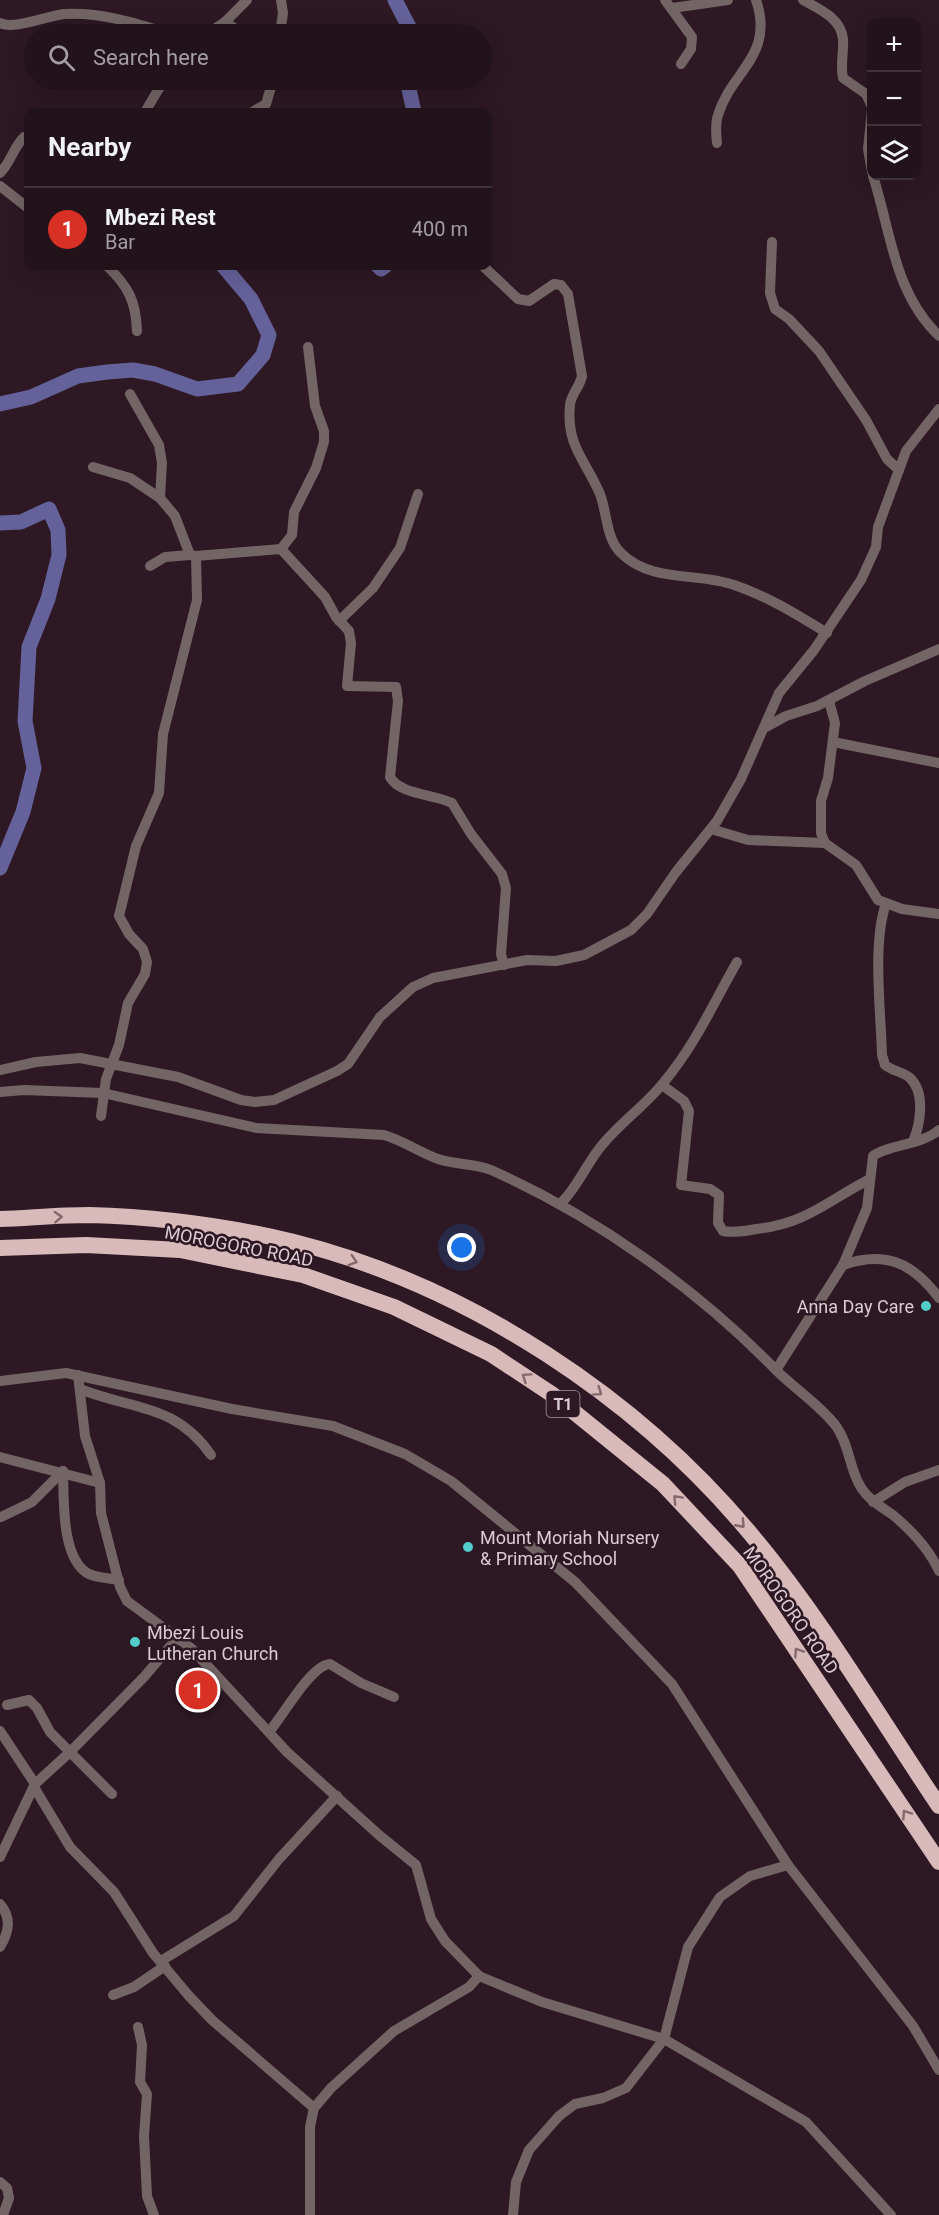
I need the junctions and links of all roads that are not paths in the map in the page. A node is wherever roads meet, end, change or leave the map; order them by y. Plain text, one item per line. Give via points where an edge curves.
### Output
1 (247, 0) edge
2 (281, 0) edge
3 (728, 0) edge
4 (756, 0) edge
5 (803, 0) edge
6 (668, 4) edge
7 (225, 22) junction
8 (0, 23) edge
9 (135, 24) edge
10 (222, 24) edge
11 (228, 24) edge
12 (281, 24) edge
13 (681, 64) dead end
14 (158, 90) edge
15 (270, 90) edge
16 (867, 96) edge
17 (148, 108) edge
18 (259, 108) edge
19 (24, 138) dead end
20 (717, 143) dead end
21 (0, 173) edge
22 (874, 180) edge
23 (0, 186) edge
24 (24, 205) edge
25 (772, 242) dead end
26 (111, 270) edge
27 (487, 270) edge
28 (137, 331) dead end
29 (939, 336) edge
30 (308, 346) dead end
31 (130, 394) dead end
32 (939, 409) edge
33 (93, 467) dead end
34 (899, 470) junction
35 (418, 494) dead end
36 (160, 498) junction
37 (281, 549) junction
38 (193, 556) junction
39 (150, 566) dead end
40 (339, 621) junction
41 (827, 633) junction
42 (939, 649) edge
43 (829, 701) junction
44 (766, 727) junction
45 (833, 742) junction
46 (939, 763) edge
47 (711, 828) junction
48 (825, 843) junction
49 (886, 904) junction
50 (939, 914) edge
51 (736, 962) dead end
52 (504, 965) junction
53 (112, 1065) junction
54 (0, 1070) edge
55 (662, 1085) junction
56 (0, 1092) edge
57 (103, 1094) junction
58 (101, 1116) dead end
59 (939, 1130) edge
60 (913, 1142) junction
61 (870, 1179) junction
62 (561, 1203) junction
63 (0, 1219) edge
64 (0, 1248) edge
65 (843, 1265) junction
66 (939, 1298) edge
67 (776, 1370) junction
68 (78, 1375) junction
69 (0, 1381) edge
70 (80, 1389) junction
71 (211, 1455) dead end
72 (0, 1457) edge
73 (939, 1470) edge
74 (63, 1472) junction
75 (100, 1483) junction
76 (873, 1502) junction
77 (1, 1517) edge
78 (939, 1570) edge
79 (119, 1580) junction
80 (178, 1637) junction
81 (394, 1697) dead end
82 (7, 1704) dead end
83 (0, 1731) edge
84 (269, 1732) junction
85 (69, 1753) junction
86 (34, 1785) junction
87 (112, 1794) dead end
88 (337, 1796) junction
89 (939, 1806) edge
90 (0, 1857) edge
91 (939, 1862) edge
92 (788, 1865) junction
93 (0, 1904) edge
94 (0, 1947) edge
95 (163, 1964) junction
96 (479, 1976) junction
97 (113, 1995) dead end
98 (138, 2027) dead end
99 (664, 2039) junction
100 (939, 2070) edge
101 (314, 2108) junction
102 (0, 2182) edge
103 (3, 2215) edge
104 (154, 2215) edge
105 (310, 2215) edge
106 (513, 2215) edge
107 (891, 2215) edge

1 - 7 street
2 - 12 street
3 - 6 street
4 - 20 street via 761,15 754,56 718,112
5 - 16 street via 831,16 837,25 843,39 843,78
6 - 13 street via 692,37 691,49
7 - 10 street
7 - 11 street
8 - 9 street via 13,25 79,13
14 - 17 street
15 - 18 street via 266,104
19 - 21 street
22 - 29 street via 906,293
23 - 24 street
25 - 34 street via 770,293 776,309 819,351 866,420 887,459
26 - 28 street via 132,296
27 - 41 street via 518,299 529,301 554,284 561,285 568,294 582,376 570,403 571,439 601,496 620,553 651,571 715,579 760,594
30 - 37 street via 324,442 294,512 292,535
31 - 36 street via 159,444
32 - 34 street via 906,451
33 - 36 street via 130,478
34 - 41 street via 869,564
35 - 40 street via 400,548 373,588
36 - 38 street via 175,516
37 - 38 street
37 - 40 street via 326,597
38 - 39 street via 165,557
38 - 53 street via 197,600 163,734 159,793 136,846 119,916 143,949 146,970 128,1003
40 - 52 street via 349,631 351,643 347,686 396,687 392,781 452,802 502,874 506,888 501,954
41 - 44 street via 779,693
42 - 43 street
43 - 44 street
43 - 45 street via 834,719
44 - 47 street
45 - 46 street
45 - 48 street via 821,801 821,833
47 - 48 street via 748,840
47 - 52 street via 647,914 617,939 584,955
48 - 49 street via 856,865 879,900
49 - 50 street
49 - 60 street via 880,938 882,1055 885,1065 908,1076 917,1090 920,1116
51 - 55 street via 696,1041
52 - 53 street via 433,978 413,987 380,1017 348,1064 274,1100 241,1100 178,1077
53 - 54 street via 65,1058
53 - 57 street
55 - 61 street via 684,1101 689,1111 681,1185 710,1189 719,1195 718,1223 723,1230 766,1228 796,1221
55 - 62 street via 603,1143
56 - 57 street
57 - 58 street
57 - 62 street via 256,1128 384,1135 403,1140 441,1160 491,1170
59 - 60 street
60 - 61 street via 873,1156
61 - 65 street via 867,1208
62 - 67 street via 662,1271
63 -> 89 highway, MOROGORO ROAD / T1 via 88,1215 186,1223 294,1242 387,1272 458,1303 518,1336 621,1408 699,1476 755,1539 812,1617
91 -> 64 highway, MOROGORO ROAD / T1 via 740,1566 663,1484 553,1395 491,1354 394,1307 303,1275 180,1251 86,1245
65 - 66 street via 857,1260 892,1260 916,1273
65 - 67 street
67 - 76 street via 836,1426 856,1480
68 - 69 street via 56,1372
68 - 70 street
68 - 92 street via 231,1409 333,1426 405,1454 451,1481 575,1582 650,1658 702,1728
70 - 71 street via 171,1417 188,1428
70 - 75 street via 85,1436
72 - 74 street
73 - 76 street via 905,1482
74 - 75 street
74 - 77 street via 32,1502
74 - 79 street via 66,1526 75,1559 89,1574
75 - 79 street via 101,1513
76 - 78 street via 904,1525 925,1547
79 - 80 street via 135,1609
80 - 84 street
80 - 85 street
81 - 84 street via 325,1664 312,1674
82 - 85 street via 29,1700
83 - 86 street
84 - 88 street
85 - 86 street
85 - 87 street
86 - 90 street
86 - 95 street via 70,1847 114,1892
88 - 95 street via 234,1916
88 - 96 street via 416,1864 431,1919 445,1941
92 - 99 street via 750,1876 720,1897 688,1947
92 - 100 street via 913,2026
93 - 94 street via 9,1926
95 - 97 street via 134,1987
95 - 101 street via 212,2020
96 - 99 street via 542,2002
96 - 101 street via 469,1987 394,2031
98 - 104 street via 142,2044 140,2082 147,2094 147,2204
99 - 106 street via 626,2088 575,2104 529,2150 516,2182
99 - 107 street via 806,2122
101 - 105 street via 310,2127
102 - 103 street via 7,2188 9,2198

